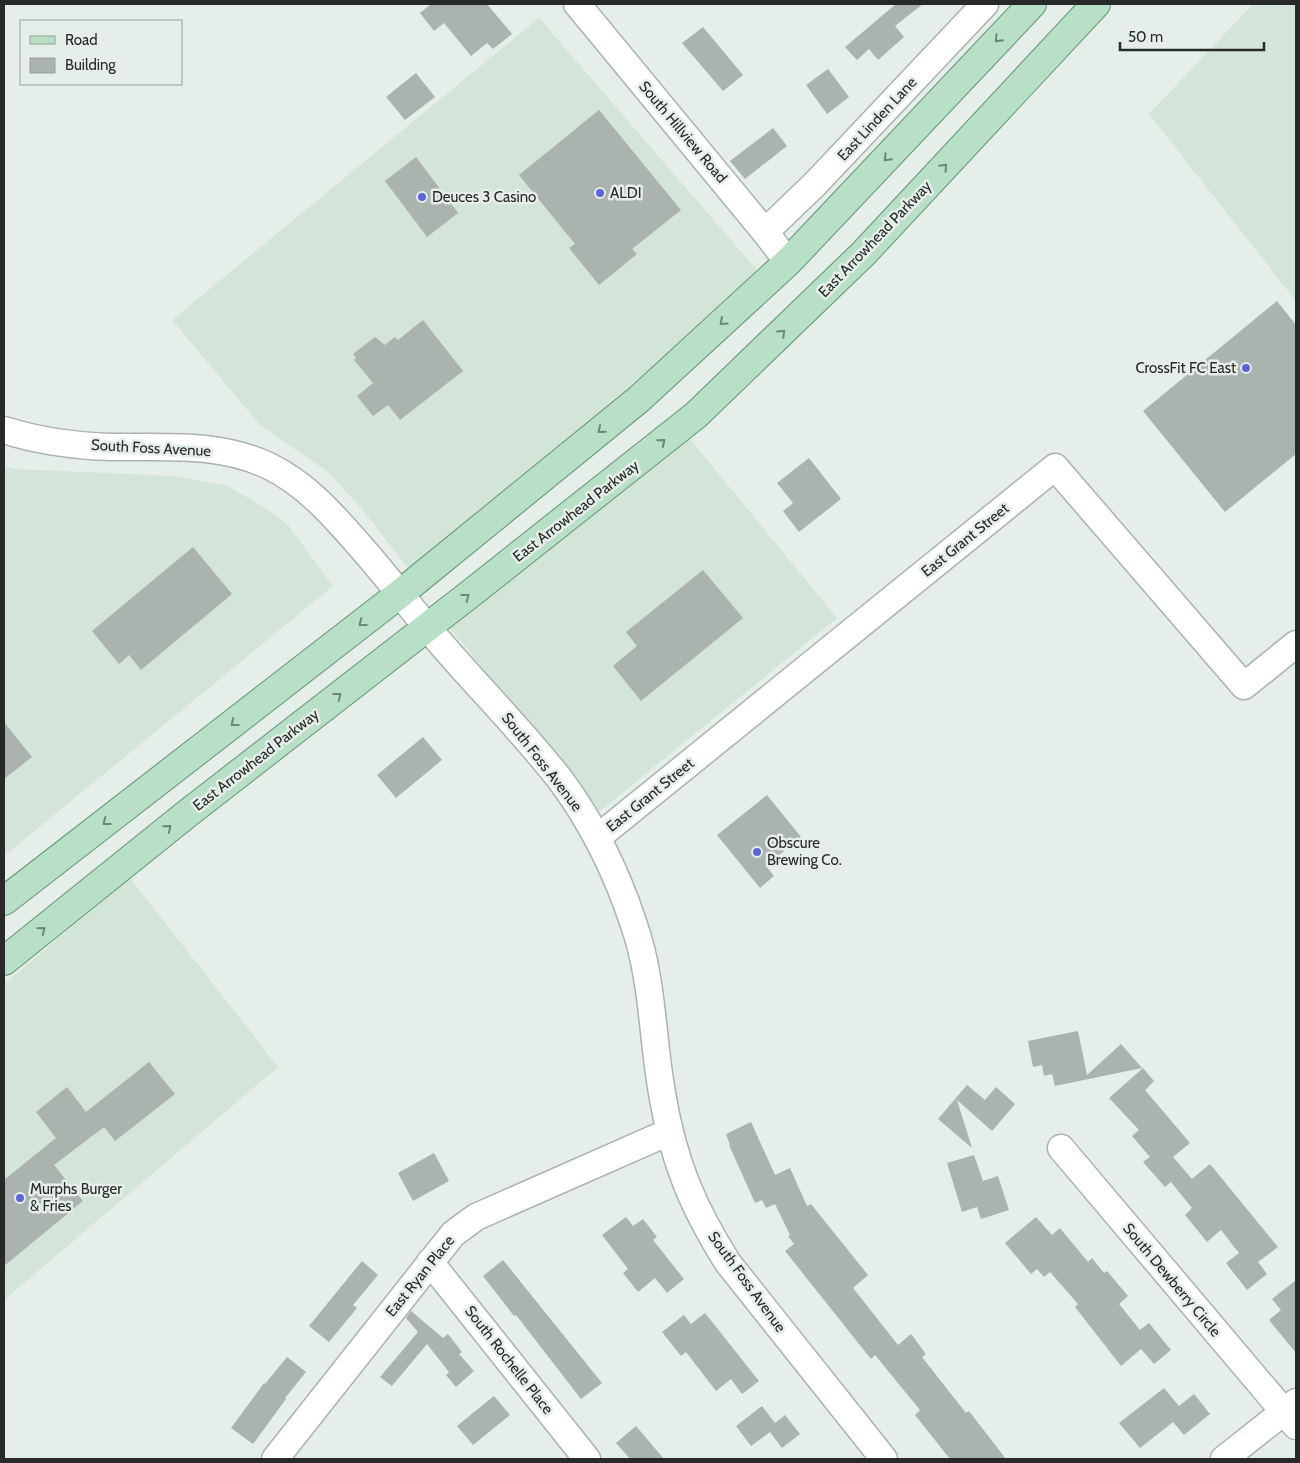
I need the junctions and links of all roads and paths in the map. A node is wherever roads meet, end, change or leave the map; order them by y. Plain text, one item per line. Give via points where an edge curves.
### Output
1 (577, 4) edge
2 (985, 4) edge
3 (1032, 4) edge
4 (1096, 4) edge
5 (766, 232) junction
6 (788, 262) junction
7 (4, 430) edge
8 (401, 593) junction
9 (427, 627) junction
10 (1296, 644) edge
11 (597, 838) junction
12 (4, 901) edge
13 (4, 961) edge
14 (669, 1132) junction
15 (1061, 1148) dead end
16 (430, 1262) junction
17 (1292, 1413) edge
18 (274, 1459) edge
19 (587, 1459) edge
20 (884, 1459) edge
21 (1224, 1459) edge

1 - 5 street, South Hillview Road
2 - 5 street, East Linden Lane
3 -> 6 main road
9 -> 4 main road, East Arrowhead Parkway via 703,408 864,253
5 - 6 street, South Hillview Road
6 -> 8 main road via 639,399
7 - 8 street, South Foss Avenue via 68,444 197,447 235,454 268,466 308,491 328,510
8 - 9 street, South Foss Avenue
8 -> 12 main road
9 - 11 street, South Foss Avenue via 560,780
13 -> 9 main road, East Arrowhead Parkway
10 - 11 street, East Grant Street via 1244,686 1055,467
11 - 14 street, South Foss Avenue via 626,902 642,954
14 - 16 street, East Ryan Place via 476,1217 453,1234
14 - 20 street, South Foss Avenue via 692,1200 728,1263
15 - 17 street, South Dewberry Circle
16 - 18 street, East Ryan Place
16 - 19 street, South Rochelle Place
17 - 21 street

